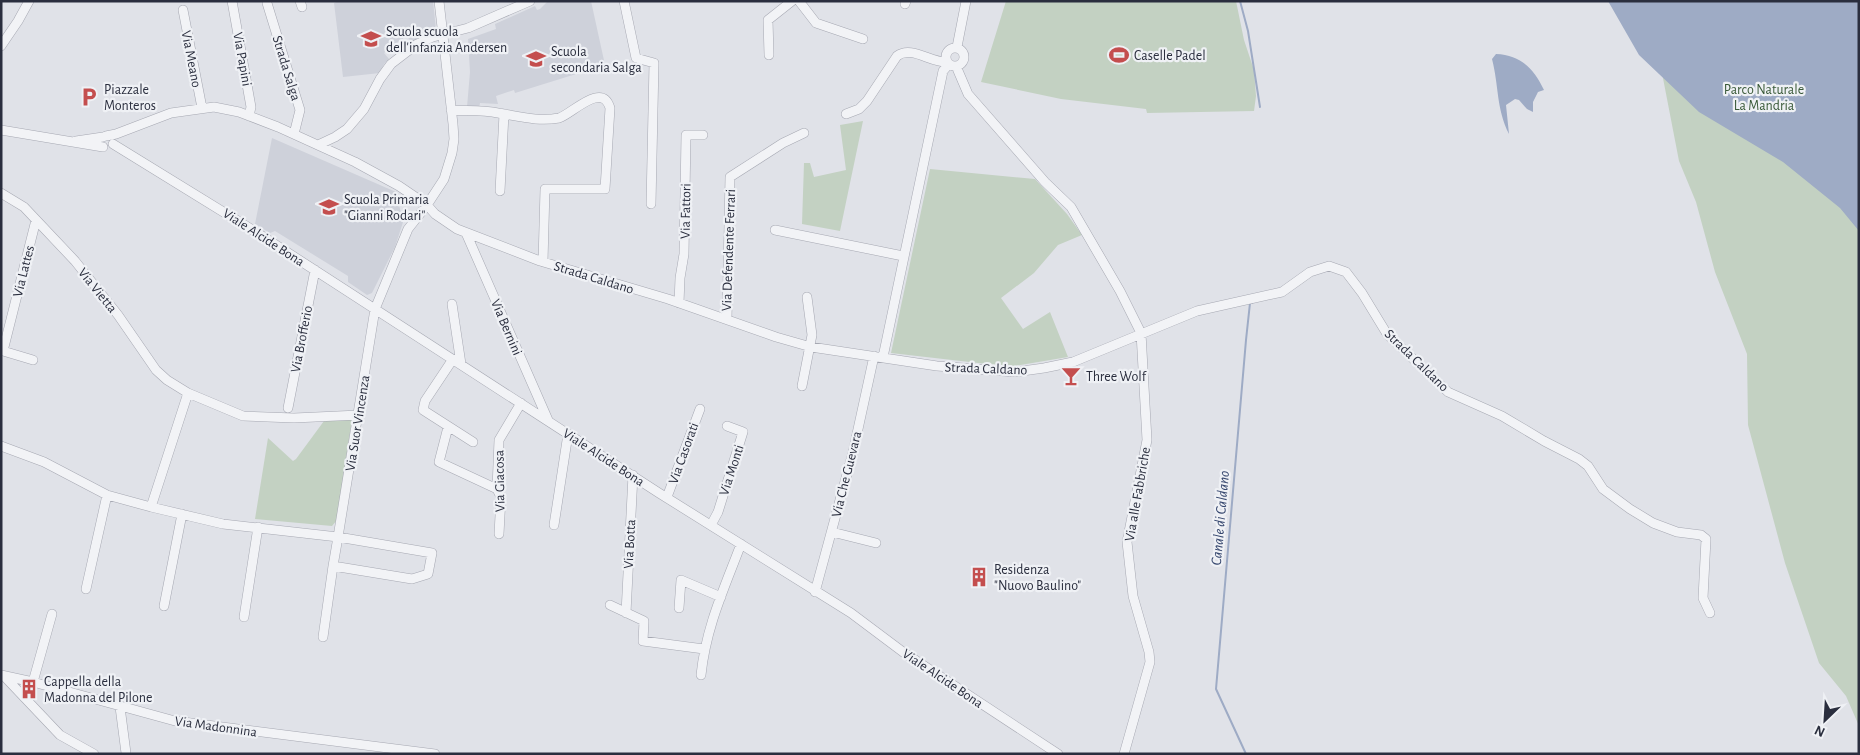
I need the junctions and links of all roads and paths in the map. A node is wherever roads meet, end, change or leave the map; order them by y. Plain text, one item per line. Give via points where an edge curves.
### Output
1 (28, 1) edge
2 (232, 1) edge
3 (439, 1) edge
4 (624, 1) edge
5 (792, 1) edge
6 (799, 1) edge
7 (966, 1) edge
8 (528, 2) edge
9 (267, 3) dead end
10 (183, 10) dead end
11 (442, 34) junction
12 (863, 39) dead end
13 (1, 46) edge
14 (957, 47) junction
15 (769, 55) dead end
16 (951, 64) junction
17 (202, 108) junction
18 (451, 110) junction
19 (504, 114) junction
20 (846, 114) dead end
21 (249, 116) junction
22 (1, 130) edge
23 (804, 133) dead end
24 (294, 134) junction
25 (703, 135) dead end
26 (108, 142) junction
27 (318, 145) junction
28 (500, 191) dead end
29 (1, 193) edge
30 (651, 204) dead end
31 (427, 205) junction
32 (36, 220) junction
33 (775, 230) dead end
34 (466, 233) junction
35 (903, 256) junction
36 (543, 262) junction
37 (315, 270) junction
38 (807, 296) dead end
39 (679, 303) junction
40 (452, 304) dead end
41 (376, 309) junction
42 (727, 319) junction
43 (1141, 333) junction
44 (811, 346) junction
45 (878, 356) junction
46 (33, 360) dead end
47 (457, 362) junction
48 (802, 386) dead end
49 (188, 393) junction
50 (521, 403) junction
51 (288, 408) dead end
52 (700, 409) dead end
53 (359, 415) junction
54 (548, 420) junction
55 (727, 426) dead end
56 (448, 427) junction
57 (568, 434) junction
58 (474, 442) dead end
59 (1, 446) edge
60 (632, 475) junction
61 (497, 489) junction
62 (106, 495) junction
63 (667, 497) junction
64 (151, 507) junction
65 (182, 514) junction
66 (554, 525) dead end
67 (711, 525) junction
68 (258, 527) junction
69 (832, 532) junction
70 (499, 534) dead end
71 (338, 537) junction
72 (876, 542) dead end
73 (741, 544) junction
74 (333, 566) junction
75 (86, 589) dead end
76 (815, 592) junction
77 (721, 597) junction
78 (610, 605) dead end
79 (164, 606) dead end
80 (678, 608) dead end
81 (626, 613) junction
82 (1710, 613) dead end
83 (52, 614) dead end
84 (244, 617) dead end
85 (323, 637) dead end
86 (704, 649) junction
87 (3, 675) edge
88 (701, 675) dead end
89 (33, 682) junction
90 (120, 707) junction
91 (126, 753) edge
92 (94, 754) edge
93 (435, 754) edge
94 (1058, 754) edge
95 (1124, 754) edge

1 - 13 street via 22,16
2 - 21 street, Via Papini via 252,107
3 - 11 street, Via Suor Vincenza
4 - 30 street via 636,58 654,63
5 - 15 street via 768,20
6 - 12 street via 816,23
7 - 14 street
8 - 11 street via 468,28
9 - 24 street, Strada Salga via 300,110
10 - 17 street, Via Meano
11 - 18 street, Via Suor Vincenza
11 - 27 street via 417,44 391,64 347,129
14 - 16 street via 947,51 946,59
14 - 16 street via 965,57 961,64
16 - 20 street via 914,53 901,53 859,109
16 - 35 street, Via Che Guevara via 943,71
16 - 43 street, Via alle Fabbriche via 962,78 968,94 1071,207
17 - 21 street, Strada Caldano via 214,107
17 - 26 street, Strada Caldano via 171,113 125,131
18 - 19 street
18 - 31 street, Via Suor Vincenza via 452,153 444,179
19 - 28 street
19 - 36 street via 551,119 564,116 582,102 598,98 606,100 610,108 605,189 545,189
21 - 24 street, Strada Caldano
22 - 26 street via 72,142
23 - 42 street, Via Defendente Ferrari via 730,177
24 - 27 street, Strada Caldano
25 - 39 street, Via Fattori via 686,135 684,254
26 - 37 street, Viale Alcide Bona
27 - 31 street, Strada Caldano via 380,176
29 - 32 street, Via Vietta via 24,207
31 - 34 street, Strada Caldano
31 - 41 street, Via Suor Vincenza via 408,229
32 - 46 street, Via Lattes via 3,351
32 - 49 street, Via Vietta via 118,314 156,370
33 - 35 street
34 - 36 street, Strada Caldano
34 - 54 street, Via Bernini
35 - 45 street, Via Che Guevara
36 - 39 street, Strada Caldano
37 - 41 street, Viale Alcide Bona
37 - 51 street, Via Brofferio
38 - 44 street
39 - 42 street, Strada Caldano
40 - 47 street
41 - 47 street, Viale Alcide Bona
41 - 53 street, Via Suor Vincenza
42 - 44 street, Strada Caldano
43 - 45 street, Strada Caldano via 1073,362 1015,372 937,366
43 - 82 street, Strada Caldano via 1197,310 1282,292 1310,272 1329,266 1346,272 1386,334 1448,392 1502,416 1579,460 1588,466 1603,489 1653,523 1706,539 1703,598
43 - 95 street, Via alle Fabbriche via 1147,440 1127,542 1133,596 1150,662
44 - 45 street, Strada Caldano
44 - 48 street
45 - 69 street, Via Che Guevara
47 - 50 street, Viale Alcide Bona
47 - 56 street via 423,406 424,412
49 - 53 street, Via Vietta via 243,416
49 - 64 street
50 - 54 street, Viale Alcide Bona
50 - 61 street, Via Giacosa via 499,440
52 - 63 street, Via Casorati
53 - 71 street, Via Suor Vincenza
54 - 57 street, Viale Alcide Bona
55 - 67 street, Via Monti via 743,432
56 - 58 street
56 - 61 street via 439,462
57 - 60 street, Viale Alcide Bona
57 - 66 street
59 - 62 street via 44,462
60 - 63 street, Viale Alcide Bona
60 - 81 street, Via Botta
61 - 70 street, Via Giacosa via 501,497
62 - 64 street
62 - 75 street
63 - 67 street, Viale Alcide Bona
64 - 65 street
65 - 68 street via 223,524
65 - 79 street
67 - 73 street, Viale Alcide Bona
68 - 71 street
68 - 84 street
69 - 72 street
69 - 76 street, Via Che Guevara
71 - 74 street, Via Suor Vincenza
71 - 74 street via 432,553 428,574 412,579
73 - 76 street, Viale Alcide Bona
73 - 77 street
74 - 85 street, Via Suor Vincenza
76 - 94 street, Viale Alcide Bona
77 - 80 street via 681,580
77 - 86 street
78 - 81 street
81 - 86 street via 644,621 643,641
83 - 89 street
86 - 88 street
87 - 89 street, Via Madonnina
87 - 92 street via 60,735
89 - 90 street, Via Madonnina
90 - 91 street
90 - 93 street, Via Madonnina via 175,721

